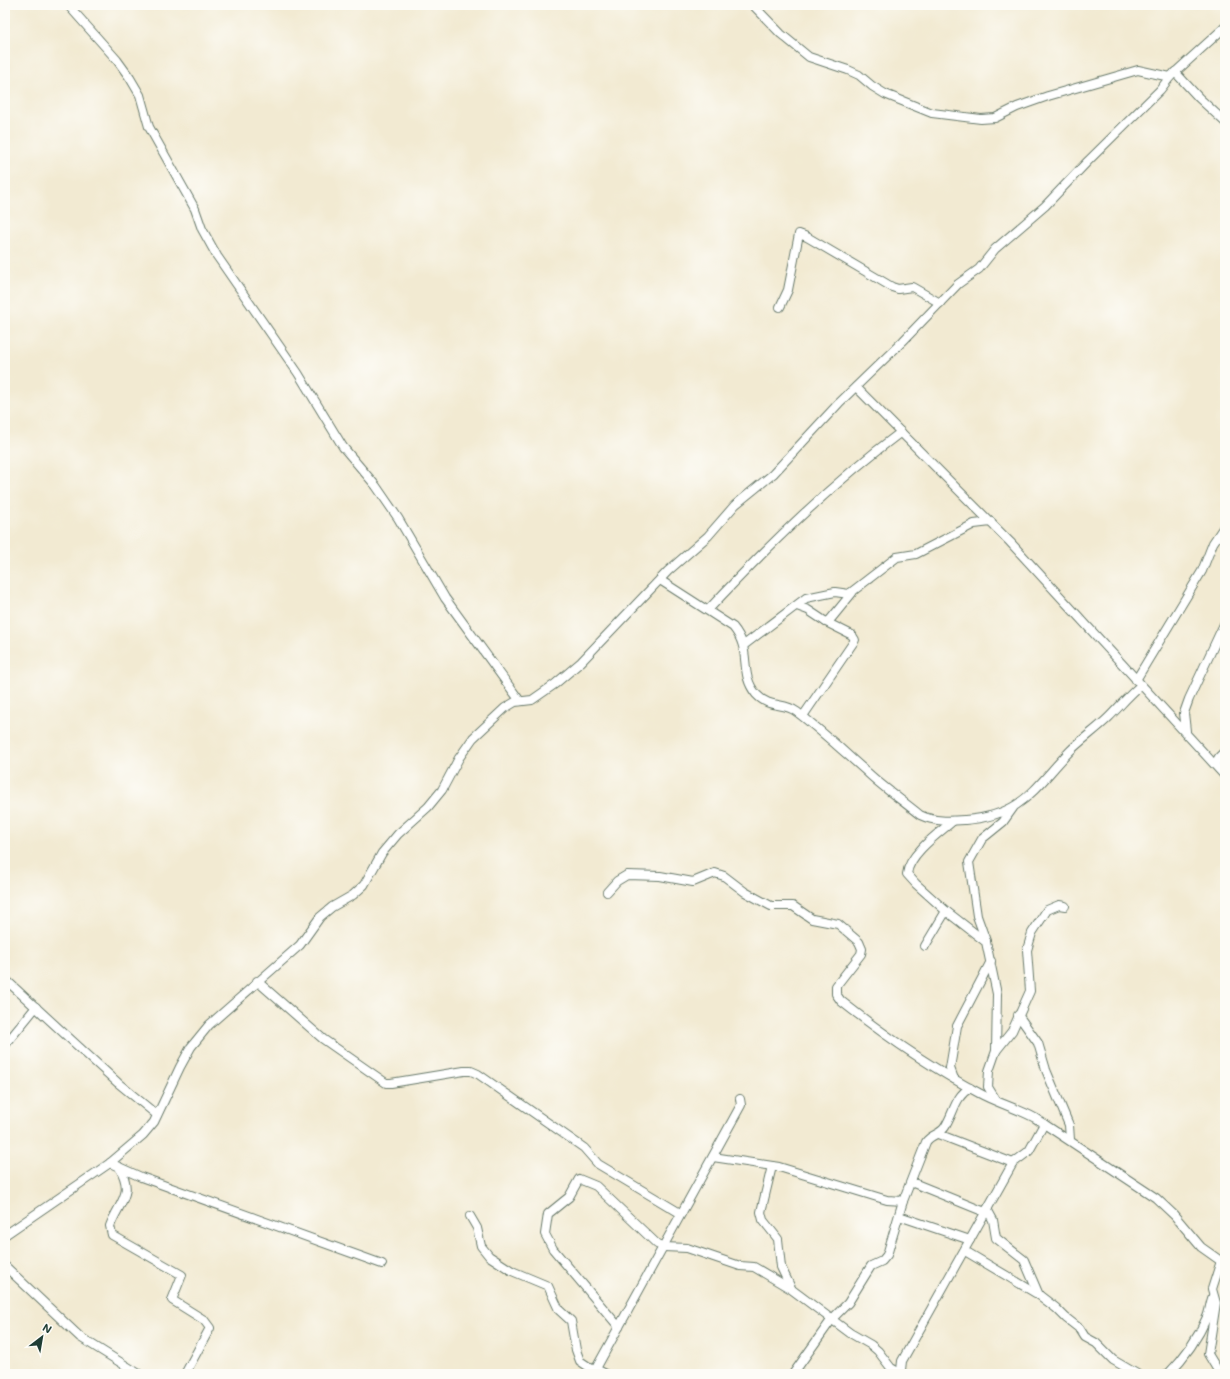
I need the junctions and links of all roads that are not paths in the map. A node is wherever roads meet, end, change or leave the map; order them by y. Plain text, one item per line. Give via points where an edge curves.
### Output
1 (68, 5) edge
2 (753, 5) edge
3 (1225, 27) edge
4 (1173, 75) junction
5 (1225, 122) edge
6 (940, 303) junction
7 (780, 307) dead end
8 (856, 388) junction
9 (901, 432) junction
10 (991, 522) junction
11 (1225, 525) edge
12 (660, 580) junction
13 (852, 593) junction
14 (797, 606) junction
15 (708, 610) junction
16 (826, 622) junction
17 (1225, 622) edge
18 (744, 645) junction
19 (1139, 682) junction
20 (520, 701) junction
21 (803, 716) junction
22 (1186, 731) junction
23 (1225, 751) edge
24 (1215, 764) junction
25 (1225, 776) edge
26 (1014, 806) junction
27 (953, 821) junction
28 (607, 892) dead end
29 (1065, 906) dead end
30 (946, 911) junction
31 (986, 942) junction
32 (925, 946) dead end
33 (991, 961) junction
34 (5, 979) edge
35 (258, 981) junction
36 (36, 1006) junction
37 (1018, 1015) junction
38 (5, 1045) edge
39 (996, 1051) junction
40 (954, 1079) junction
41 (970, 1088) junction
42 (740, 1099) dead end
43 (996, 1100) junction
44 (156, 1115) junction
45 (1044, 1124) junction
46 (938, 1134) junction
47 (1070, 1140) junction
48 (713, 1157) junction
49 (110, 1163) junction
50 (1013, 1163) junction
51 (772, 1166) junction
52 (119, 1167) junction
53 (911, 1182) junction
54 (903, 1201) junction
55 (986, 1211) junction
56 (680, 1213) junction
57 (470, 1216) dead end
58 (899, 1216) junction
59 (5, 1234) edge
60 (970, 1240) junction
61 (664, 1246) junction
62 (965, 1251) junction
63 (1223, 1263) edge
64 (382, 1264) dead end
65 (5, 1266) edge
66 (791, 1289) junction
67 (1039, 1295) junction
68 (1213, 1296) junction
69 (832, 1319) junction
70 (619, 1327) junction
71 (595, 1371) edge
72 (139, 1374) edge
73 (185, 1374) edge
74 (606, 1374) edge
75 (746, 1374) edge
76 (750, 1374) edge
77 (793, 1374) edge
78 (903, 1374) edge
79 (1137, 1374) edge
80 (1168, 1374) edge
81 (1220, 1374) edge

1 - 20 street via 130,78 140,95 149,127 192,202 205,236 217,256 298,374 343,447 376,486 398,518 445,598
2 - 4 street via 781,34 809,57 859,75 885,94 932,113 981,119 995,118 1048,96 1138,70
3 - 4 street
4 - 5 street
4 - 6 street via 1045,206 995,249 979,269 958,284
6 - 7 street via 912,287 898,290 799,234 789,284
6 - 8 street
8 - 9 street
8 - 12 street via 773,474 734,505 708,536
9 - 10 street
9 - 15 street via 801,514
10 - 13 street via 974,524 916,554 897,556
10 - 19 street
11 - 19 street
12 - 15 street
12 - 20 street via 581,662 532,700
13 - 14 street via 835,592 806,598
13 - 16 street
14 - 16 street
14 - 18 street
15 - 18 street via 733,627 741,636
16 - 21 street via 852,635 855,640
17 - 22 street via 1184,713
18 - 21 street via 747,678 756,693 769,704 791,708
19 - 22 street
19 - 26 street via 1107,719 1077,744 1033,793
20 - 35 street via 497,714 466,746 442,790 382,853 364,885 320,917 300,945
21 - 27 street via 868,774 920,815 930,819
22 - 24 street
23 - 24 street via 1217,758
24 - 25 street
26 - 27 street via 986,818
26 - 31 street via 1003,822 982,839 969,862 977,916
27 - 30 street via 922,848 909,865 907,874
28 - 40 street via 627,875 660,876 693,882 716,873 771,906 793,906 812,919 838,924 859,942 862,949 836,986 836,994 841,1001 890,1038
29 - 37 street via 1059,905 1047,910 1032,932 1027,950 1031,986
30 - 31 street
30 - 32 street
31 - 33 street
33 - 39 street via 997,994
33 - 40 street via 957,1026 950,1068
34 - 36 street
35 - 44 street via 209,1025 191,1047
35 - 56 street via 323,1039 386,1083 471,1071 478,1074 584,1148 598,1164
36 - 38 street
36 - 44 street via 118,1084
37 - 39 street via 1010,1034
37 - 47 street via 1038,1043 1046,1070 1069,1125
39 - 43 street via 988,1079 990,1093
40 - 41 street
41 - 43 street
41 - 46 street via 961,1094 949,1121
42 - 48 street via 741,1105
43 - 45 street via 1020,1109
44 - 49 street via 143,1135
45 - 47 street
45 - 50 street via 1028,1151
46 - 50 street
46 - 53 street via 928,1138
47 - 63 street via 1156,1198 1201,1247
48 - 51 street
48 - 56 street
49 - 52 street
49 - 59 street
50 - 55 street
51 - 54 street via 887,1200
51 - 66 street via 762,1212 763,1220 778,1239 780,1267
52 - 64 street
52 - 73 street via 126,1181 127,1191 110,1226 112,1235 182,1275 172,1300 204,1320 210,1328
53 - 54 street
53 - 55 street
54 - 58 street
55 - 60 street
55 - 67 street via 993,1220 996,1238 1024,1260
56 - 61 street
57 - 71 street via 477,1228 481,1246 489,1256 512,1271 548,1286 559,1310 570,1321 580,1362
58 - 60 street
58 - 69 street via 887,1255 882,1261 871,1266 848,1303
60 - 62 street
61 - 66 street via 687,1248 740,1266 754,1267
61 - 70 street
61 - 70 street via 651,1240 596,1186 582,1179 577,1180 565,1202 548,1214 545,1234 553,1249
62 - 67 street
62 - 78 street via 902,1361 900,1370
63 - 68 street via 1212,1289
65 - 72 street via 80,1336
66 - 69 street
67 - 79 street via 1080,1329 1085,1337
68 - 80 street via 1204,1323 1183,1358
68 - 81 street via 1216,1306 1208,1354
69 - 77 street
69 - 78 street via 878,1351 891,1368
70 - 71 street
71 - 74 street
75 - 76 street

